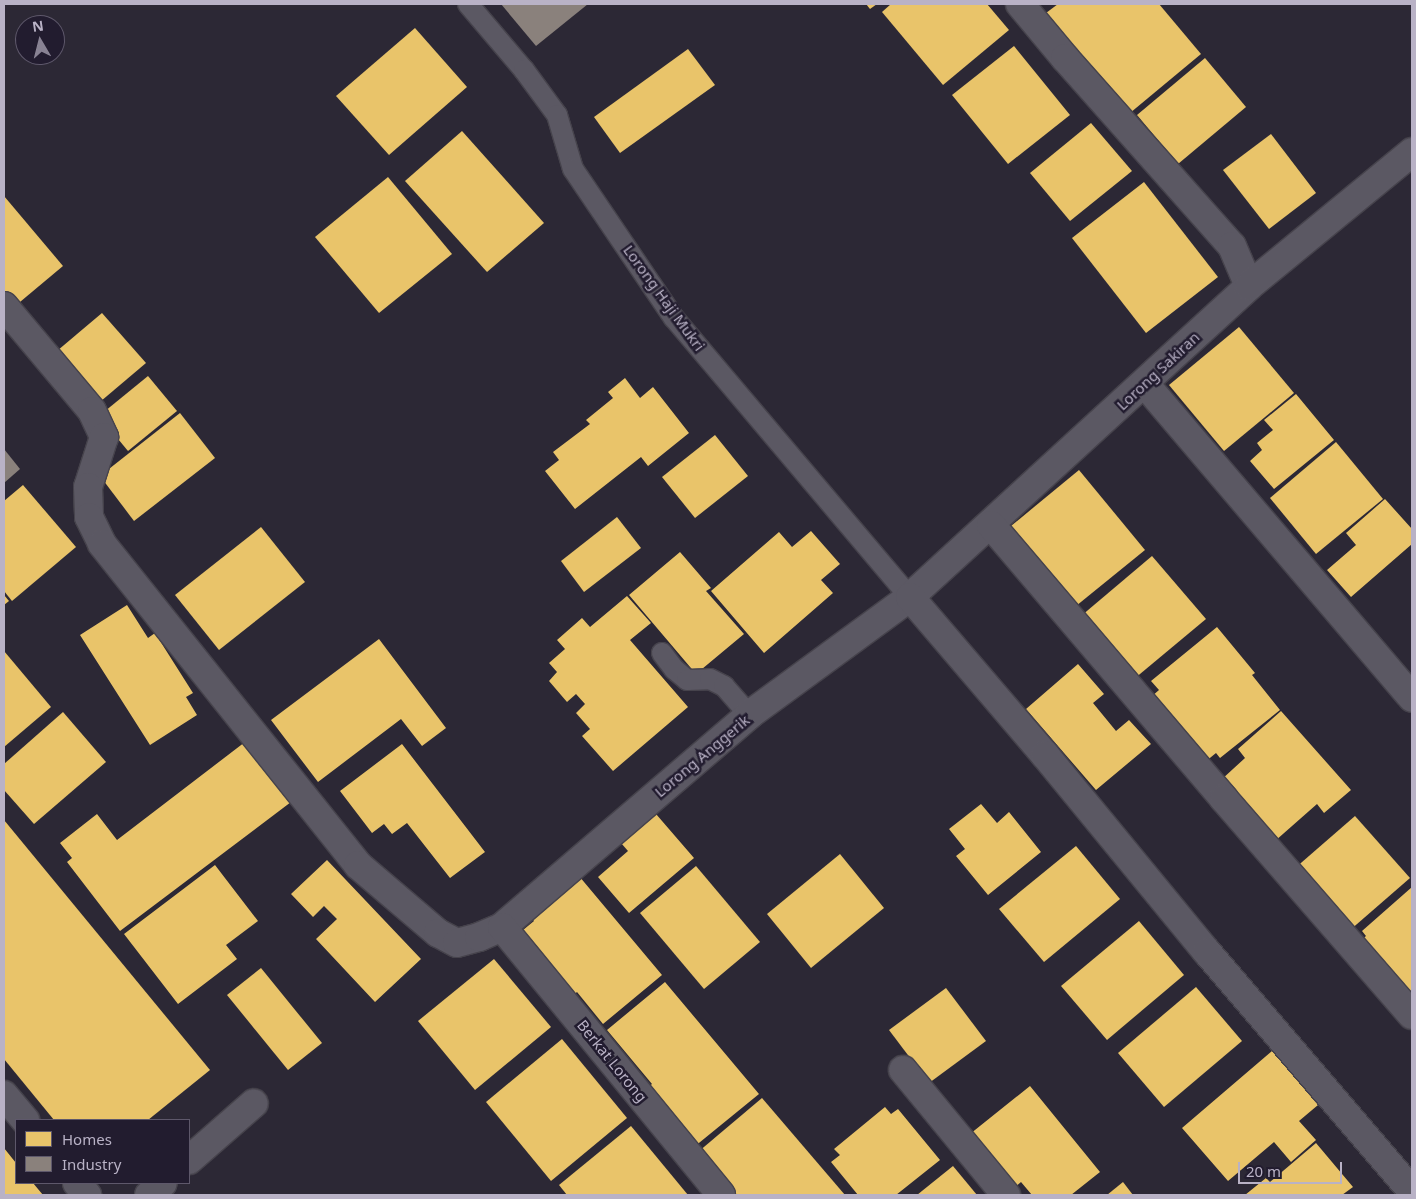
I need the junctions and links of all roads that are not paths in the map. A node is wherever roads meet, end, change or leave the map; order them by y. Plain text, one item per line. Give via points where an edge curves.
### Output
1 (468, 4) edge
2 (1020, 4) edge
3 (1412, 152) edge
4 (1249, 286) junction
5 (4, 306) edge
6 (1145, 384) junction
7 (991, 525) junction
8 (910, 597) junction
9 (662, 653) dead end
10 (1412, 698) edge
11 (749, 715) junction
12 (502, 927) junction
13 (1412, 1015) edge
14 (903, 1070) dead end
15 (4, 1094) edge
16 (254, 1103) dead end
17 (24, 1119) edge
18 (190, 1159) edge
19 (78, 1184) edge
20 (162, 1184) edge
21 (1412, 1191) edge
22 (87, 1195) edge
23 (149, 1195) edge
24 (721, 1195) edge
25 (1006, 1195) edge

1 - 8 lane, Lorong Haji Mukri via 557,115 573,168 674,318
2 - 4 street via 1232,246
3 - 4 street, Lorong Sakiran
4 - 6 street, Lorong Sakiran
5 - 12 street, Lorong Anggerik via 92,411 104,437 88,487 89,516 102,544 358,865 438,933 456,943
6 - 7 street, Lorong Sakiran
6 - 10 street
7 - 8 street, Lorong Sakiran
7 - 13 street
8 - 11 street, Lorong Anggerik
8 - 21 street via 1045,755 1206,952
9 - 11 lane via 687,680 710,679 724,686
11 - 12 street, Lorong Anggerik
12 - 24 street, Berkat Lorong
14 - 25 street
15 - 17 street
16 - 18 street
19 - 22 street
20 - 23 street

